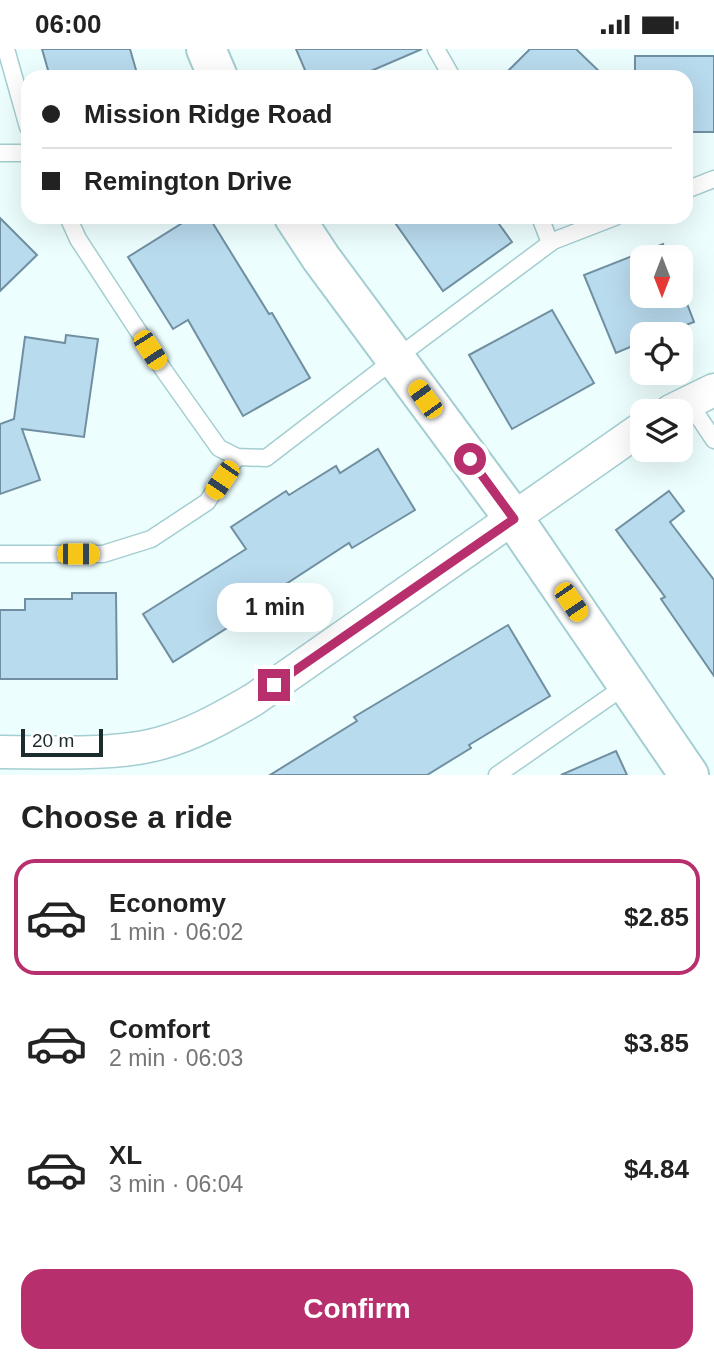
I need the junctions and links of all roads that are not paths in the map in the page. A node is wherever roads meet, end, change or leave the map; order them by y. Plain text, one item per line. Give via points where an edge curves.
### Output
1 (6, 49) edge
2 (206, 49) edge
3 (436, 49) edge
4 (215, 70) edge
5 (449, 70) edge
6 (21, 102) edge
7 (0, 153) edge
8 (21, 153) edge
9 (714, 179) edge
10 (693, 187) edge
11 (71, 224) edge
12 (299, 224) edge
13 (543, 224) edge
14 (598, 224) edge
15 (550, 243) junction
16 (395, 359) junction
17 (693, 404) edge
18 (630, 437) edge
19 (714, 440) edge
20 (237, 457) junction
21 (514, 519) junction
22 (0, 554) edge
23 (628, 684) junction
24 (13, 760) edge
25 (497, 775) edge
26 (689, 775) edge

1 - 6 lane
2 - 4 street
3 - 5 lane
7 - 8 lane
9 - 10 lane
11 - 20 lane via 219,448
12 - 16 street
13 - 15 lane
14 - 15 lane
15 - 16 lane
16 - 20 lane via 266,458
16 - 21 street
17 - 19 lane
18 - 21 street
20 - 22 lane via 207,502 151,539 103,554
21 - 23 street
21 - 24 street via 253,700 205,728 159,744
23 - 25 lane
23 - 26 street

